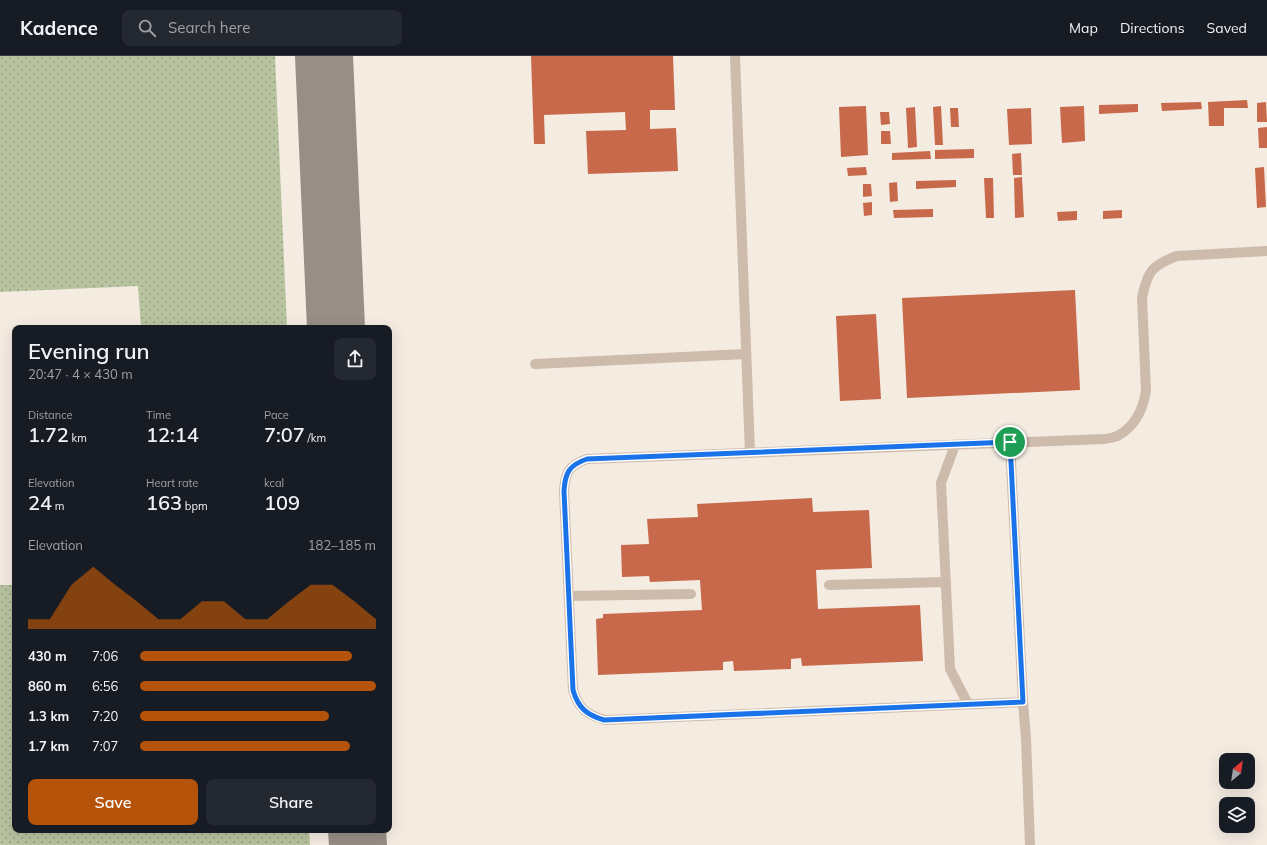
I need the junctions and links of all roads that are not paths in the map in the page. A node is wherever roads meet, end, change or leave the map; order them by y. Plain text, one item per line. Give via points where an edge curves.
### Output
1 (735, 56) edge
2 (1267, 251) edge
3 (746, 354) junction
4 (535, 364) dead end
5 (1010, 442) junction
6 (955, 445) junction
7 (750, 453) junction
8 (946, 582) junction
9 (829, 586) dead end
10 (691, 594) dead end
11 (569, 596) junction
12 (1023, 702) junction
13 (968, 704) junction
14 (1030, 845) edge

1 - 3 lane
2 - 5 lane via 1177,256 1155,266 1148,275 1142,298 1146,391 1138,416 1128,429 1118,436 1104,439
3 - 4 lane
3 - 7 lane
5 - 6 lane
5 - 12 lane
6 - 7 lane
6 - 8 lane via 941,483
7 - 11 lane via 587,459 571,467 564,491
8 - 9 lane
8 - 13 lane via 950,669
10 - 11 lane
11 - 13 lane via 573,690 583,710 593,717 604,720
12 - 13 lane
12 - 14 lane

